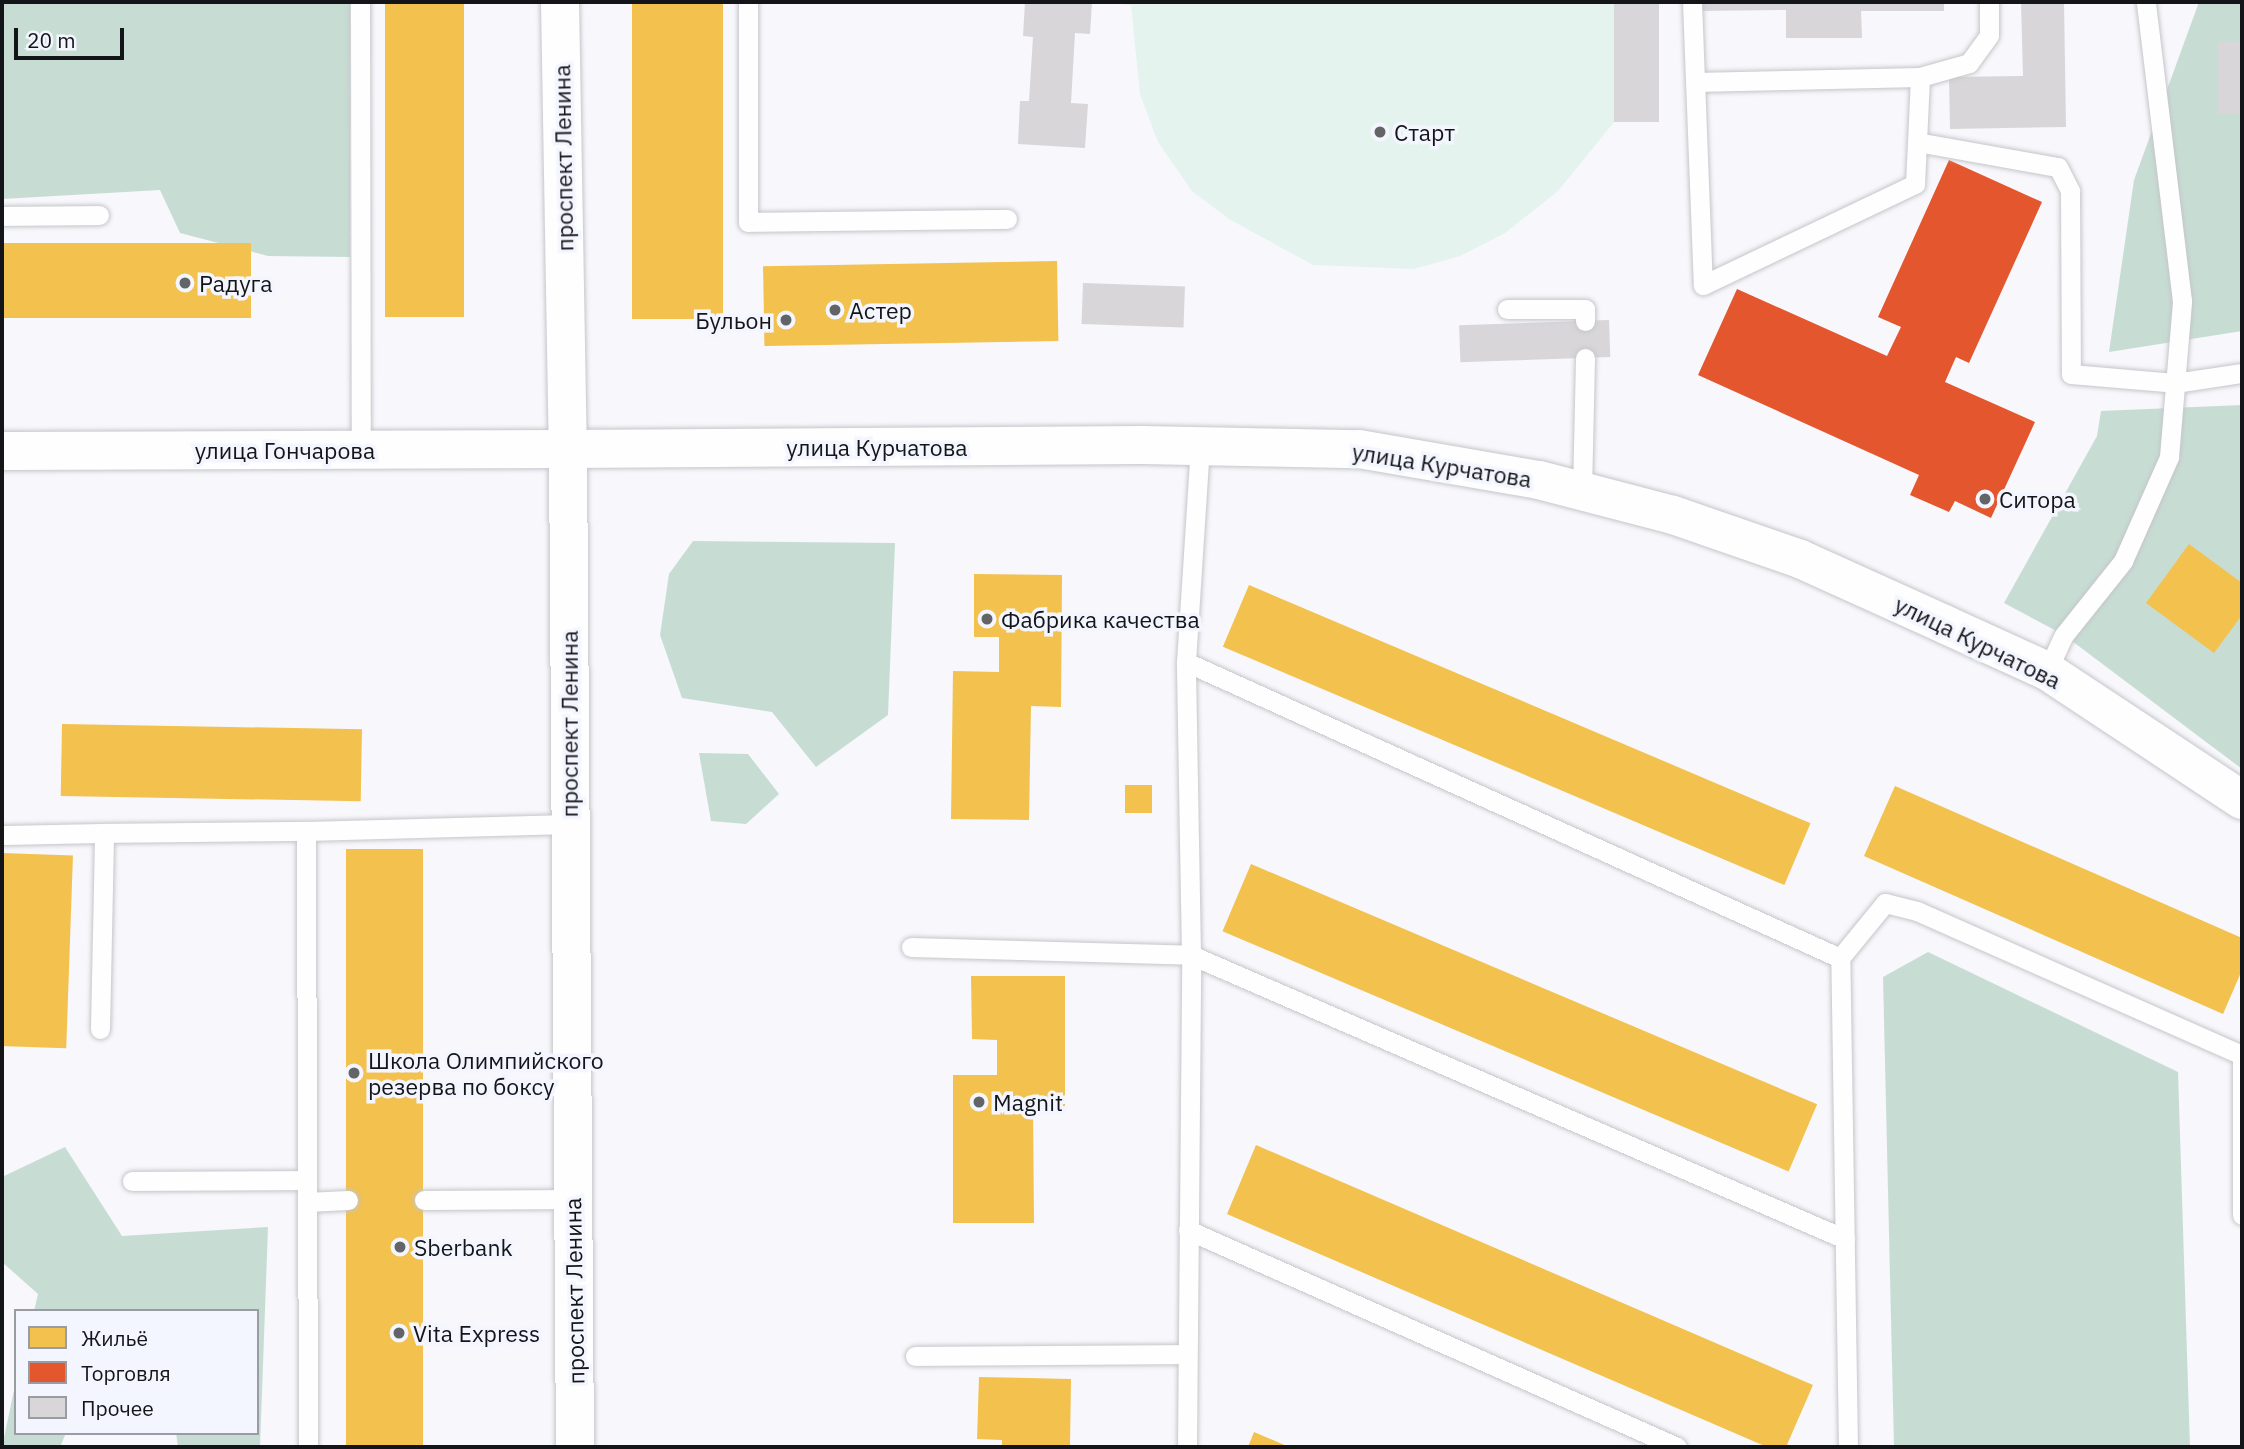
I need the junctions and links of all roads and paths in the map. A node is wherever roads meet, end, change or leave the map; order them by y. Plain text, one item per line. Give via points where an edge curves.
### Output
1 (360, 2) edge
2 (560, 2) edge
3 (748, 2) edge
4 (1692, 2) edge
5 (1989, 2) edge
6 (2146, 2) edge
7 (1920, 76) junction
8 (1695, 82) junction
9 (1917, 142) junction
10 (99, 215) dead end
11 (2, 216) edge
12 (1007, 219) dead end
13 (1507, 309) dead end
14 (1585, 321) dead end
15 (1585, 358) dead end
16 (2242, 373) edge
17 (2175, 383) junction
18 (1200, 446) junction
19 (361, 449) junction
20 (568, 449) junction
21 (2, 451) edge
22 (1583, 491) junction
23 (1186, 662) junction
24 (2047, 671) junction
25 (2242, 800) edge
26 (569, 824) junction
27 (306, 831) junction
28 (104, 833) junction
29 (2, 835) edge
30 (911, 947) dead end
31 (1191, 955) junction
32 (1840, 958) junction
33 (100, 1029) dead end
34 (2242, 1055) edge
35 (307, 1180) junction
36 (132, 1181) dead end
37 (573, 1199) junction
38 (348, 1200) dead end
39 (424, 1200) dead end
40 (307, 1202) junction
41 (2242, 1215) edge
42 (1188, 1230) junction
43 (1845, 1239) junction
44 (1187, 1354) junction
45 (915, 1356) dead end
46 (307, 1447) edge
47 (575, 1447) edge
48 (1187, 1447) edge
49 (1677, 1447) edge
50 (1848, 1447) edge

1 - 19 lane
2 - 20 street, проспект Ленина
3 - 12 lane via 748,222
4 - 8 lane
5 - 7 lane via 1989,35 1969,63
6 - 17 lane via 2182,301
7 - 8 lane
7 - 9 lane
8 - 9 lane via 1703,285 1915,184
9 - 17 lane via 2058,167 2070,191 2071,374
10 - 11 lane
13 - 14 lane via 1585,309
15 - 22 lane
16 - 17 lane
17 - 24 lane via 2169,457 2128,549 2064,635
18 - 20 street, улица Курчатова
18 - 22 street, улица Курчатова via 1359,449
18 - 23 lane
19 - 20 street, улица Гончарова
19 - 21 street, улица Гончарова
20 - 26 street, проспект Ленина
22 - 24 street, улица Курчатова via 1674,514 1800,559
23 - 31 lane
23 - 32 lane
24 - 25 street, улица Курчатова
26 - 27 lane
26 - 37 street, проспект Ленина
27 - 28 lane
27 - 35 lane
28 - 29 lane
28 - 33 lane
30 - 31 lane
31 - 42 lane
31 - 43 lane
32 - 34 lane via 1885,903 1917,911
32 - 43 lane
34 - 41 lane
35 - 36 lane
35 - 40 lane
37 - 39 lane
37 - 47 street, проспект Ленина
38 - 40 lane
40 - 46 lane
42 - 44 lane
42 - 49 lane
43 - 50 lane
44 - 45 lane
44 - 48 lane

